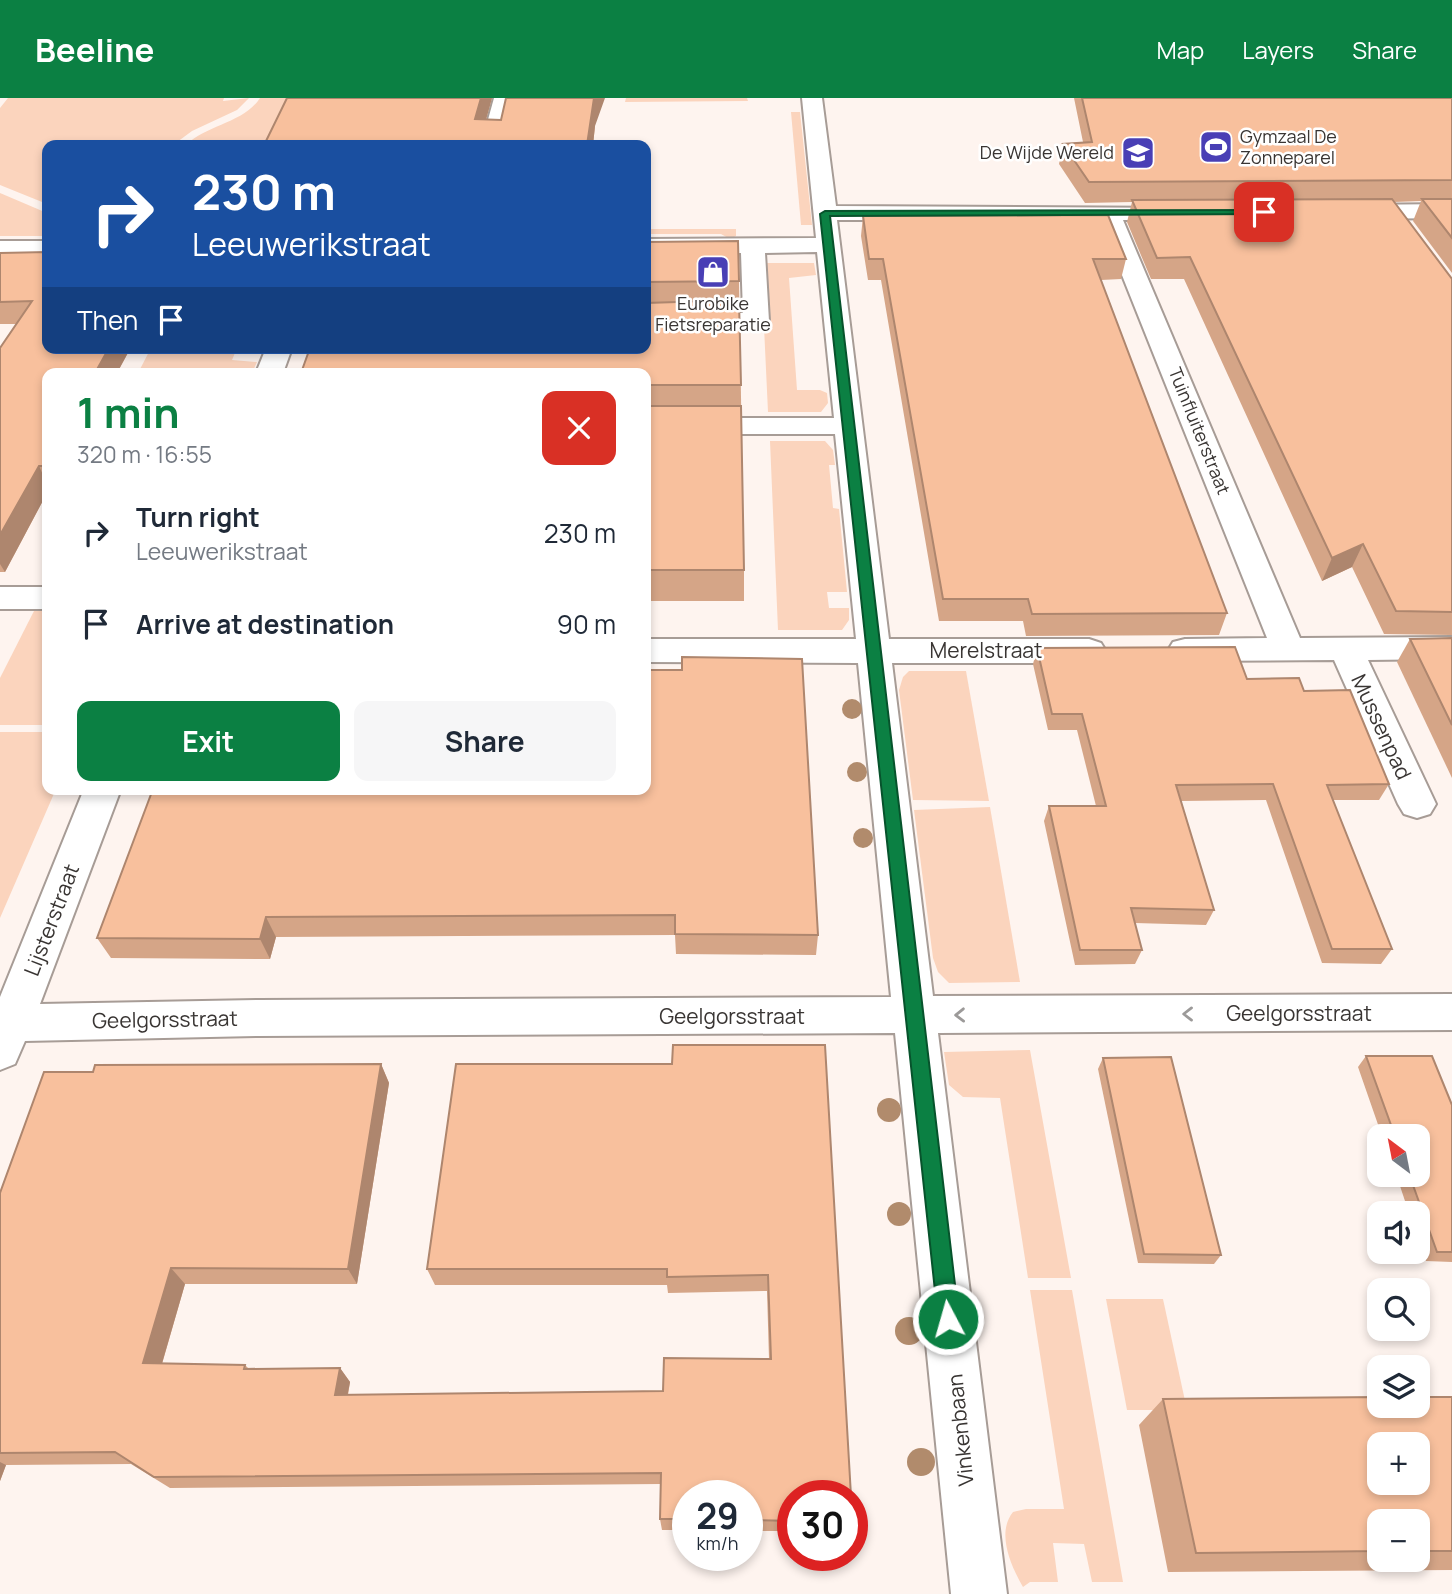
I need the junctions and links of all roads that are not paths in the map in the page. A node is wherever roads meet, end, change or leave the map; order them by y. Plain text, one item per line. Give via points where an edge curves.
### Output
1 (504, 98) edge
2 (812, 98) edge
3 (493, 140) edge
4 (1452, 211) edge
5 (1325, 212) edge
6 (1109, 213) junction
7 (1204, 213) edge
8 (825, 214) junction
9 (828, 245) junction
10 (651, 246) edge
11 (753, 246) junction
12 (0, 248) edge
13 (42, 248) edge
14 (651, 322) edge
15 (651, 426) edge
16 (847, 426) junction
17 (42, 597) edge
18 (0, 598) edge
19 (1452, 648) edge
20 (1288, 649) junction
21 (1346, 649) junction
22 (1117, 650) edge
23 (1157, 650) edge
24 (651, 651) edge
25 (875, 651) junction
26 (101, 795) edge
27 (1417, 804) dead end
28 (1452, 1013) edge
29 (914, 1016) junction
30 (6, 1037) edge
31 (979, 1594) edge

1 - 3 street
2 - 8 street, Vinkenbaan
4 - 5 street via 1400,222
6 - 7 street
6 - 8 street
6 - 20 street, Tuinfluiterstraat
8 - 9 street, Vinkenbaan
9 - 11 street
9 - 16 street, Vinkenbaan
10 - 11 street
11 - 14 street via 756,321
12 - 13 street
15 - 16 street
16 - 25 street, Vinkenbaan
17 - 18 street
19 - 21 street
20 - 21 street
20 - 23 street
21 - 27 street, Mussenpad
22 - 25 street, Merelstraat
24 - 25 street, Merelstraat
25 - 29 street, Vinkenbaan
26 - 30 street, Lijsterstraat
28 -> 29 street, Geelgorsstraat
29 - 30 street, Geelgorsstraat via 259,1018
29 - 31 street, Vinkenbaan

